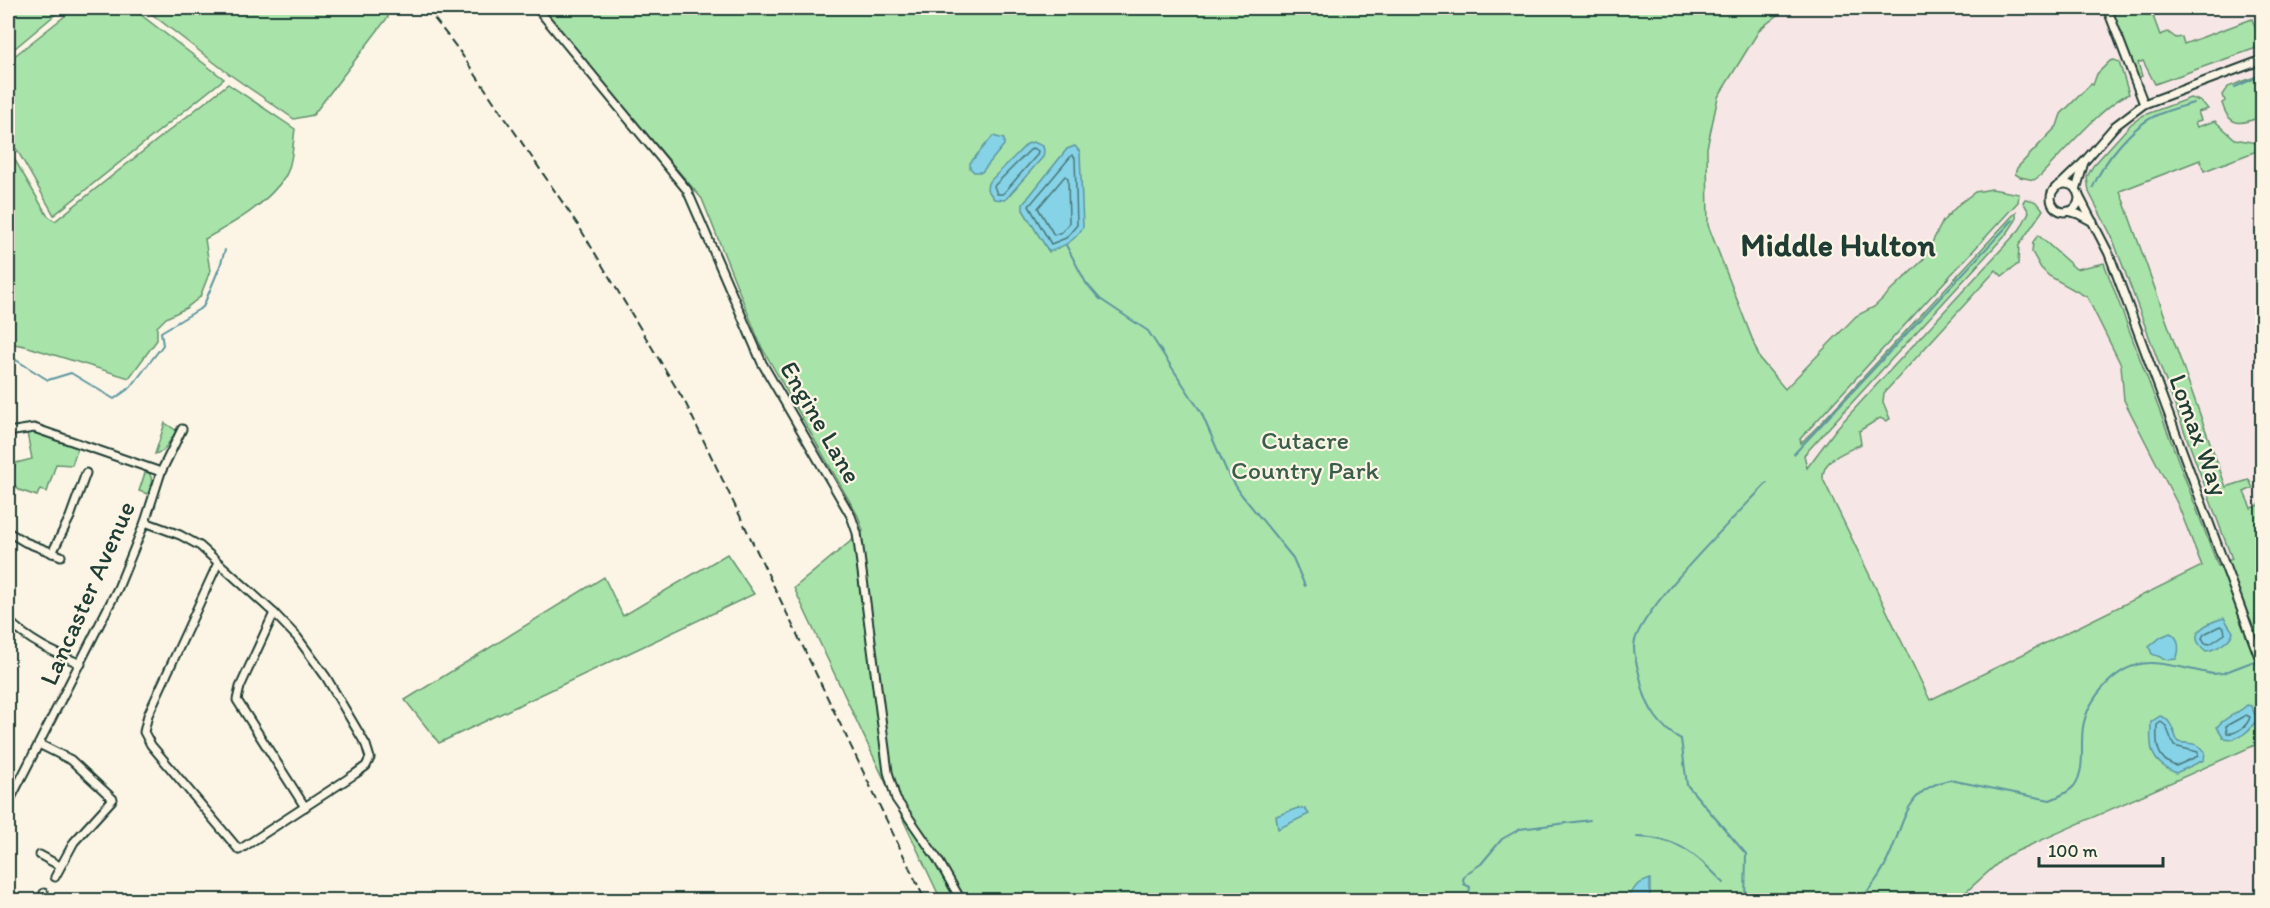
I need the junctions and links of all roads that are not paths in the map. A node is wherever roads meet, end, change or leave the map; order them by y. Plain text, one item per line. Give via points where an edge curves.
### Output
1 (537, 8) edge
2 (2107, 8) edge
3 (2262, 60) edge
4 (2144, 104) junction
5 (2084, 162) junction
6 (2060, 185) junction
7 (2077, 192) junction
8 (2068, 211) junction
9 (2093, 222) junction
10 (182, 429) dead end
11 (8, 432) edge
12 (161, 472) junction
13 (86, 473) dead end
14 (145, 522) junction
15 (8, 532) edge
16 (52, 553) junction
17 (61, 556) dead end
18 (218, 563) junction
19 (274, 613) junction
20 (8, 620) edge
21 (81, 664) junction
22 (2262, 665) edge
23 (39, 744) junction
24 (8, 804) edge
25 (305, 807) junction
26 (40, 855) dead end
27 (60, 866) junction
28 (55, 877) dead end
29 (961, 900) edge

1 - 29 street, Engine Lane via 687,190 762,363 851,516 857,533 888,772 896,799
2 - 4 street
3 - 4 street
4 - 5 street via 2115,126
5 - 6 street
5 - 7 street
6 - 7 street via 2069,184
6 - 8 street via 2053,191 2053,204
7 - 8 street via 2076,207
7 - 9 street, Lomax Way
8 - 9 street
9 - 22 street, Lomax Way via 2102,236
10 - 12 street, Lancaster Avenue
11 - 12 street via 34,428
12 - 14 street, Lancaster Avenue
13 - 16 street
14 - 18 street via 200,546
14 - 21 street, Lancaster Avenue
15 - 16 street
16 - 17 street
18 - 19 street
18 - 25 street via 148,715 144,732 239,850
19 - 25 street via 237,700
19 - 25 street via 326,677 370,758 366,766
20 - 21 street via 31,639
21 - 23 street, Lancaster Avenue
23 - 24 street, Lancaster Avenue
23 - 27 street via 71,760 113,799 74,842
26 - 27 street
27 - 28 street

